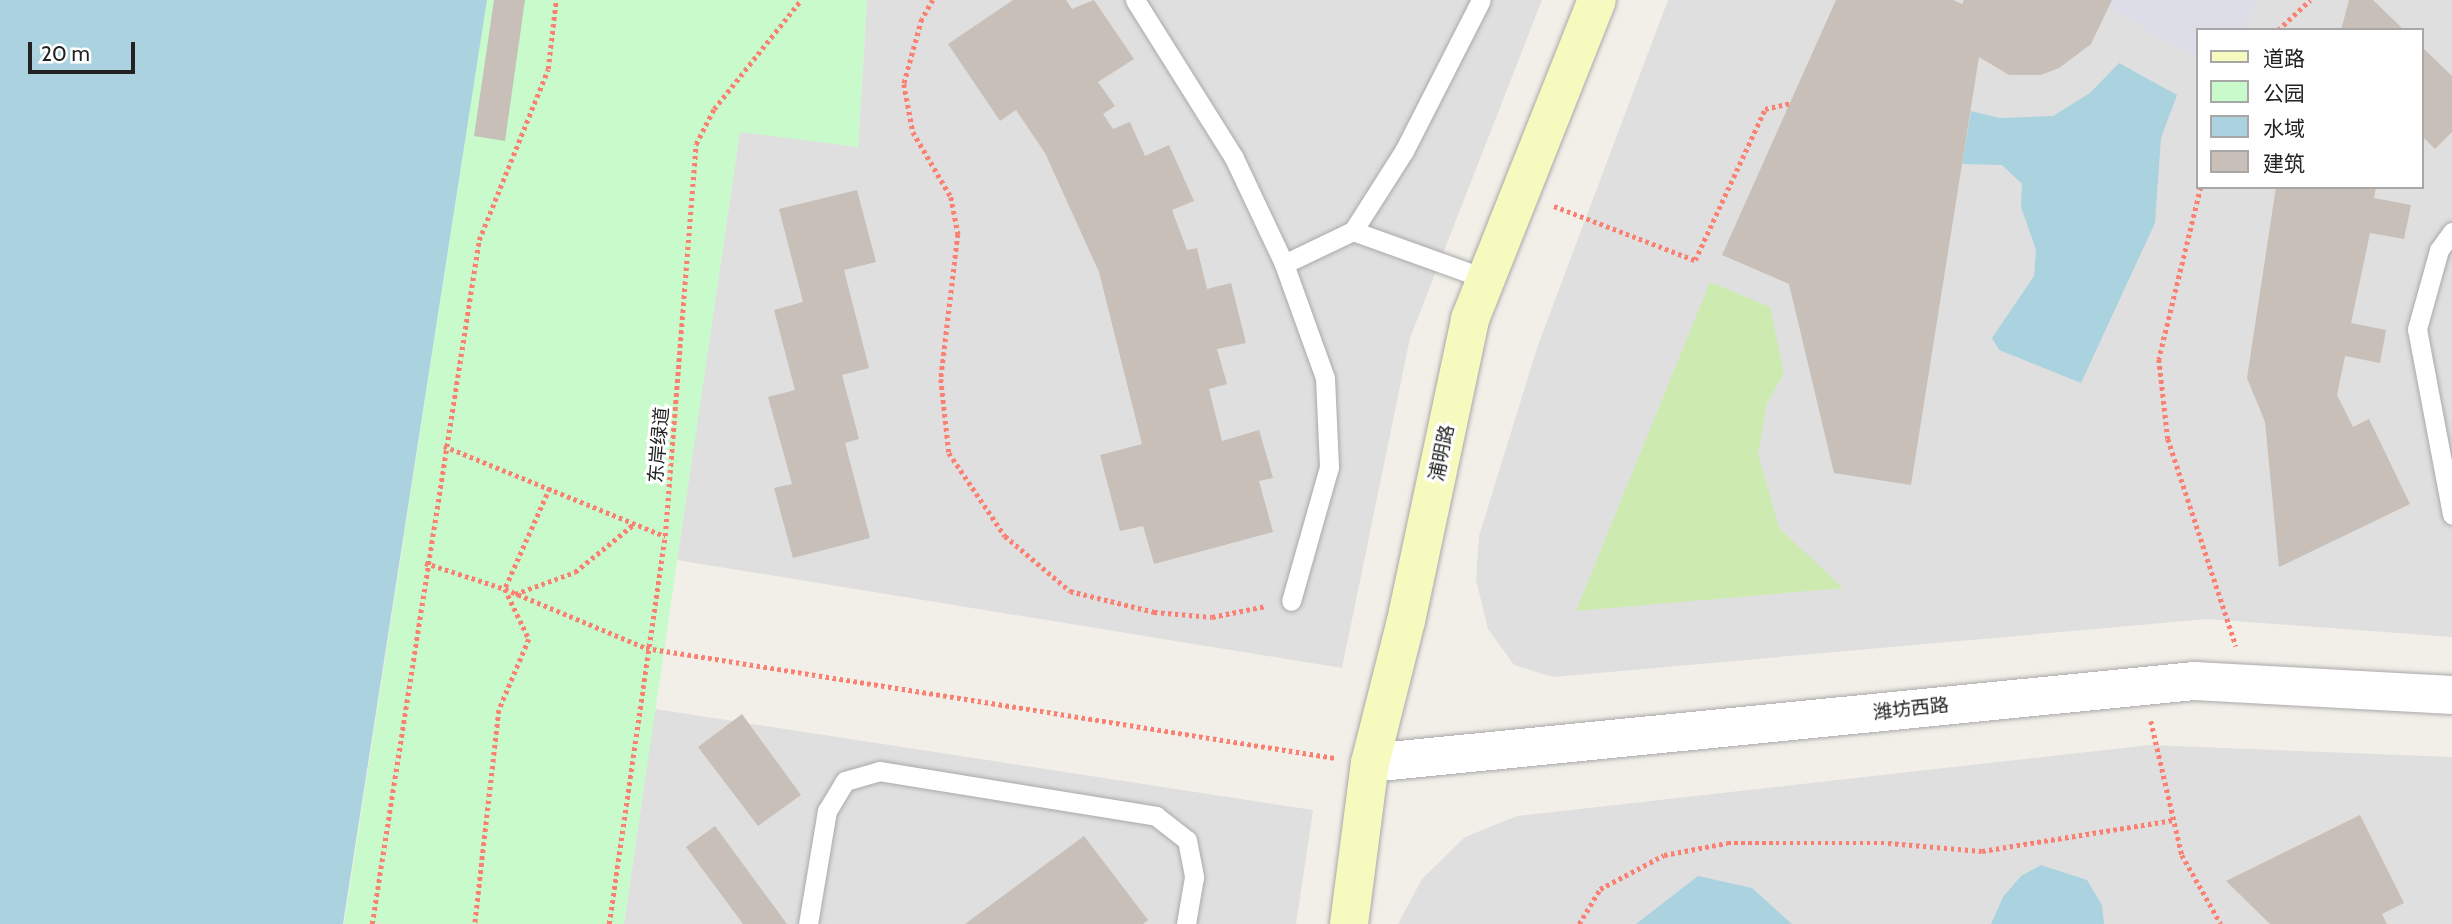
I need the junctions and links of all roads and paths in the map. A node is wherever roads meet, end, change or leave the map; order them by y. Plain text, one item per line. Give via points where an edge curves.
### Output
1 (556, 0) edge
2 (801, 0) edge
3 (933, 0) edge
4 (1135, 0) edge
5 (1481, 0) edge
6 (1597, 0) edge
7 (2309, 0) edge
8 (2280, 28) edge
9 (1790, 103) dead end
10 (2201, 189) edge
11 (1520, 193) junction
12 (1353, 231) junction
13 (2452, 232) edge
14 (1284, 264) junction
15 (1486, 279) junction
16 (444, 446) junction
17 (550, 488) junction
18 (2452, 515) edge
19 (634, 524) junction
20 (665, 536) junction
21 (425, 563) junction
22 (505, 589) junction
23 (515, 594) junction
24 (1291, 601) joint
25 (646, 648) junction
26 (2250, 684) junction
27 (2143, 686) junction
28 (2452, 695) edge
29 (1370, 763) junction
30 (2174, 820) junction
31 (372, 924) edge
32 (475, 924) edge
33 (609, 924) edge
34 (808, 924) edge
35 (1186, 924) edge
36 (1349, 924) edge
37 (1579, 924) edge
38 (2221, 924) edge

1 - 16 path via 548,69 479,240
2 - 20 path, 东岸绿道 via 714,109 696,144
3 - 24 path via 922,19 904,84 913,132 951,197 958,234 941,379 949,453 1005,536 1070,591 1154,612 1212,617
4 - 14 lane via 1234,158
5 - 12 lane via 1405,151
6 - 11 main road, 浦明路
7 - 8 path
9 - 11 path via 1765,108 1695,260
10 - 26 path via 2159,359 2168,439
11 - 15 main road, 浦明路
12 - 14 lane
12 - 15 lane
13 - 18 lane via 2439,250 2417,329
14 - 24 lane via 1325,378 1329,467
15 - 29 main road, 浦明路 via 1470,319 1406,621
16 - 17 path
16 - 21 path
17 - 19 path
17 - 22 path
19 - 20 path
19 - 23 path via 575,572
20 - 25 path, 东岸绿道
21 - 22 path
21 - 31 path
22 - 23 path
22 - 32 path via 529,639 499,709
23 - 25 path
25 - 29 path
25 - 33 path, 东岸绿道
26 - 27 street, 潍坊西路 via 2195,681
26 - 28 street, 潍坊西路
27 - 29 street, 潍坊西路
27 - 30 path
29 - 36 main road, 浦明路
30 - 37 path via 1982,851 1888,843 1727,843 1664,855 1600,889
30 - 38 path via 2182,855
34 - 35 lane via 827,811 845,781 880,771 1156,816 1187,840 1194,877

